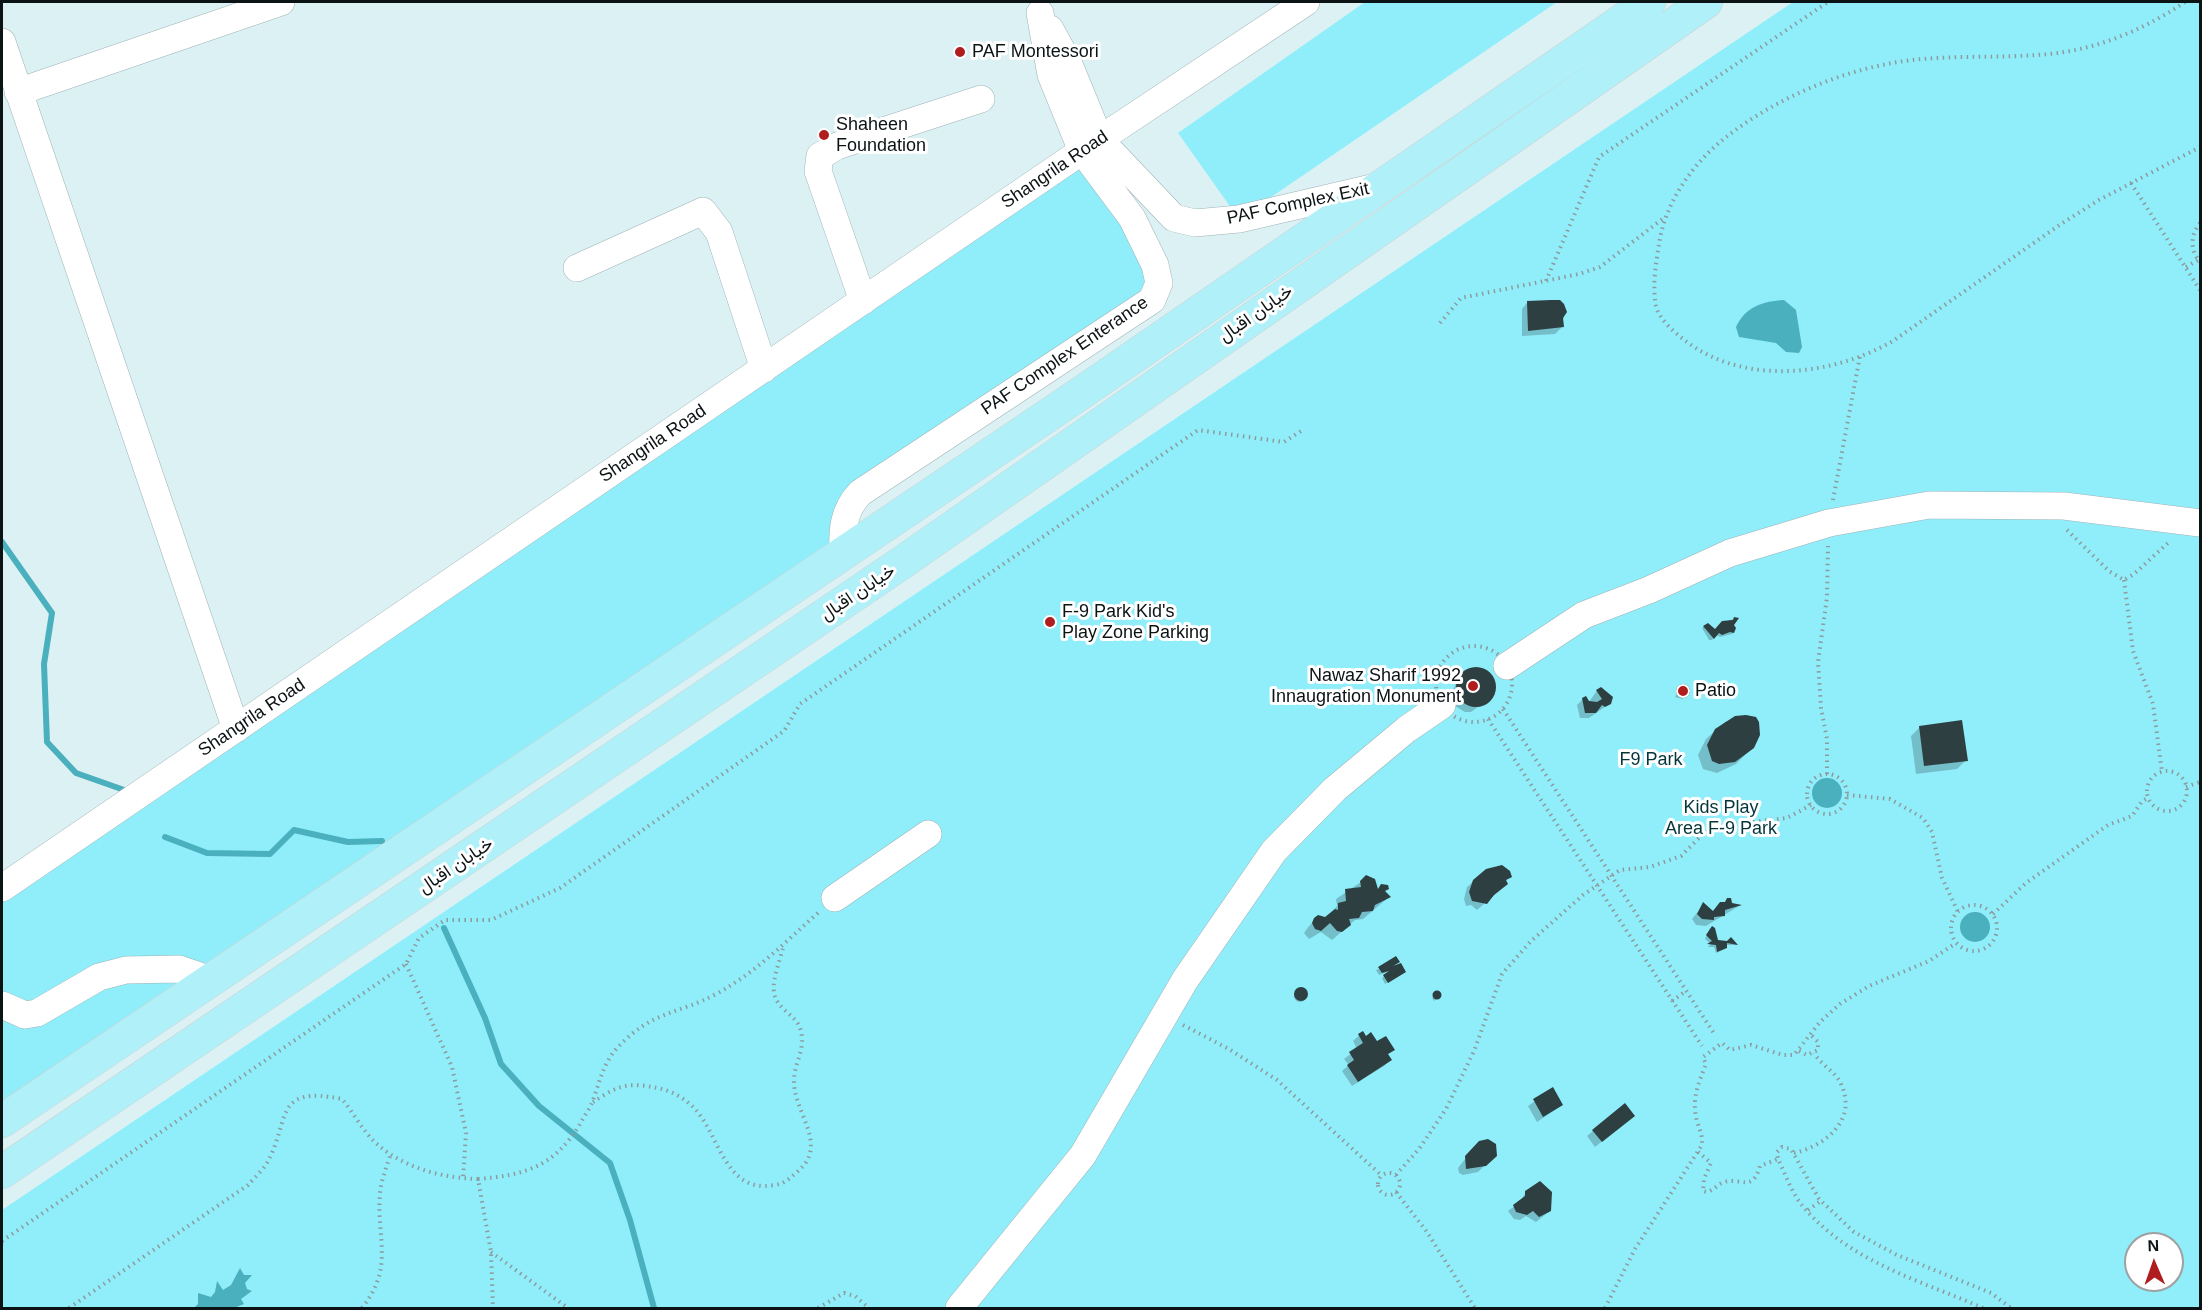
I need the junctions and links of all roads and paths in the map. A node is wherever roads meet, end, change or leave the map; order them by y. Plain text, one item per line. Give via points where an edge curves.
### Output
1 (281, 2) edge
2 (1306, 2) edge
3 (1649, 2) edge
4 (1707, 2) edge
5 (1828, 2) edge
6 (2185, 2) edge
7 (1038, 7) edge
8 (2, 42) edge
9 (18, 92) junction
10 (981, 99) dead end
11 (1091, 146) junction
12 (2200, 147) edge
13 (2131, 183) junction
14 (1386, 184) junction
15 (1665, 216) junction
16 (2200, 223) edge
17 (2199, 261) edge
18 (2186, 267) junction
19 (577, 268) dead end
20 (1546, 280) junction
21 (2200, 290) edge
22 (863, 301) junction
23 (1440, 323) dead end
24 (1860, 356) junction
25 (764, 369) junction
26 (1301, 431) dead end
27 (2047, 506) junction
28 (2194, 522) edge
29 (1828, 523) junction
30 (843, 554) junction
31 (2124, 580) junction
32 (1507, 666) junction
33 (1442, 705) junction
34 (1503, 709) junction
35 (1488, 719) junction
36 (236, 729) junction
37 (2162, 772) junction
38 (1827, 774) junction
39 (2200, 782) edge
40 (2186, 787) junction
41 (1847, 795) junction
42 (2148, 798) junction
43 (1811, 806) junction
44 (928, 834) dead end
45 (1611, 874) junction
46 (1596, 884) junction
47 (2, 888) edge
48 (835, 898) joint
49 (1958, 912) junction
50 (1993, 914) junction
51 (1956, 943) junction
52 (783, 948) junction
53 (406, 964) junction
54 (211, 980) junction
55 (1686, 991) junction
56 (1672, 1000) junction
57 (2, 1005) edge
58 (1165, 1013) junction
59 (1810, 1034) junction
60 (1715, 1035) dead end
61 (1702, 1046) dead end
62 (1799, 1051) junction
63 (1814, 1053) junction
64 (592, 1102) junction
65 (2, 1121) edge
66 (1698, 1152) junction
67 (391, 1153) junction
68 (1794, 1153) junction
69 (1778, 1159) junction
70 (2, 1172) edge
71 (1382, 1175) junction
72 (1396, 1175) junction
73 (463, 1179) junction
74 (478, 1179) junction
75 (1396, 1192) junction
76 (1821, 1201) junction
77 (1808, 1210) junction
78 (2, 1241) edge
79 (491, 1252) junction
80 (69, 1308) edge
81 (362, 1308) edge
82 (493, 1308) edge
83 (568, 1308) edge
84 (818, 1308) edge
85 (869, 1308) edge
86 (959, 1308) edge
87 (1475, 1308) edge
88 (1605, 1308) edge
89 (1983, 1308) edge
90 (2011, 1308) edge

1 - 9 street
2 - 11 street, Shangrila Road
3 - 14 main road, خیابان اقبال
4 - 70 main road, خیابان اقبال via 891,571
5 - 20 path via 1599,157
6 - 15 path via 2133,32 2086,47 2050,54 1899,62 1808,90 1725,138 1690,175
7 - 11 street, PAF Complex Enterance via 1051,75
8 - 9 street
9 - 36 street
10 - 22 street via 837,146 820,156 818,171
11 - 14 street, PAF Complex Exit via 1174,218 1195,223 1277,212
11 - 22 street, Shangrila Road
11 - 30 street, PAF Complex Enterance via 1155,265 1159,284 1152,300 860,493 849,504 842,529
12 - 13 path
13 - 18 path
13 - 24 path via 2061,224 1893,341
14 - 30 main road, خیابان اقبال
15 - 20 path via 1600,267
15 - 24 path via 1658,252 1656,308 1676,333 1701,352 1769,371 1809,369
16 - 17 path via 2192,243
17 - 18 path
18 - 21 path
19 - 25 street via 703,211 719,232
20 - 23 path via 1461,298
22 - 25 street, Shangrila Road
24 - 29 path
25 - 36 street, Shangrila Road
26 - 53 path via 1284,442 1198,429 800,704 784,731 560,888 490,920 446,920 419,938
27 - 28 street
27 - 29 street via 1929,505
27 - 31 path via 2093,558
28 - 31 path
29 - 32 street via 1730,553 1584,615
29 - 38 path via 1827,597 1818,662
30 - 54 main road, خیابان اقبال
31 - 37 path via 2133,651 2153,704
32 - 33 path via 1492,651 1460,648 1442,662 1437,673 1437,695
32 - 34 path via 1512,688
33 - 35 path via 1462,720
33 - 58 street via 1335,789 1274,850
34 - 35 path
34 - 45 path
35 - 46 path
36 - 47 street, Shangrila Road
37 - 40 path via 2174,773
37 - 42 path via 2151,779
38 - 41 path via 1844,783
38 - 43 path via 1811,782 1807,794
39 - 40 path
40 - 42 path via 2181,805 2169,811 2156,808
41 - 43 path via 1836,811 1822,813
41 - 49 path via 1890,799 1923,818 1932,832 1942,878
42 - 50 path via 2132,816 2108,825 2026,883
43 - 45 path via 1776,820 1724,824 1707,832 1670,861
44 - 48 street
45 - 46 path
45 - 55 path
46 - 56 path
46 - 72 path via 1531,942 1502,974 1474,1052 1446,1109
48 - 52 path
49 - 50 path via 1976,904
49 - 51 path via 1951,928
50 - 51 path via 1998,931 1991,944 1977,951
51 - 59 path via 1929,961 1853,996 1831,1011
52 - 64 path via 714,995 651,1019 634,1032 615,1050 600,1074
52 - 64 path via 773,992 780,1006 799,1024 802,1034 794,1084 812,1138 810,1157 783,1184 764,1187 738,1176 728,1167 697,1110 662,1088 639,1084 621,1087
53 - 73 path via 452,1067 466,1133
53 - 78 path
54 - 57 street via 179,969 126,970 99,977 37,1013 25,1015
54 - 65 main road, خیابان اقبال
55 - 56 path
55 - 60 path
56 - 61 path
58 - 71 path via 1277,1080
58 - 86 street via 1083,1155
59 - 62 path
59 - 63 path via 1819,1046
62 - 63 path
62 - 66 path via 1790,1056 1751,1045 1730,1050 1722,1043 1703,1057 1706,1064 1696,1087 1695,1101 1703,1136
63 - 68 path via 1842,1085 1844,1117 1833,1134
64 - 74 path via 563,1149 543,1165 526,1172
66 - 69 path via 1711,1163 1702,1185 1707,1192 1724,1182 1748,1183 1760,1166
66 - 88 path via 1635,1249
67 - 73 path via 425,1171
67 - 80 path via 376,1143 342,1099 319,1094 298,1098 283,1114 266,1164 248,1185
67 - 81 path via 380,1191 383,1263 371,1298
68 - 69 path via 1782,1147
68 - 76 path
69 - 77 path
71 - 72 path
71 - 75 path via 1380,1189 1385,1194
72 - 75 path via 1400,1183
73 - 74 path
74 - 79 path
75 - 87 path via 1427,1232
76 - 77 path
76 - 90 path via 1867,1240 1991,1293
77 - 89 path via 1831,1235 1867,1258
79 - 82 path
79 - 83 path
84 - 85 path via 844,1293 855,1296

